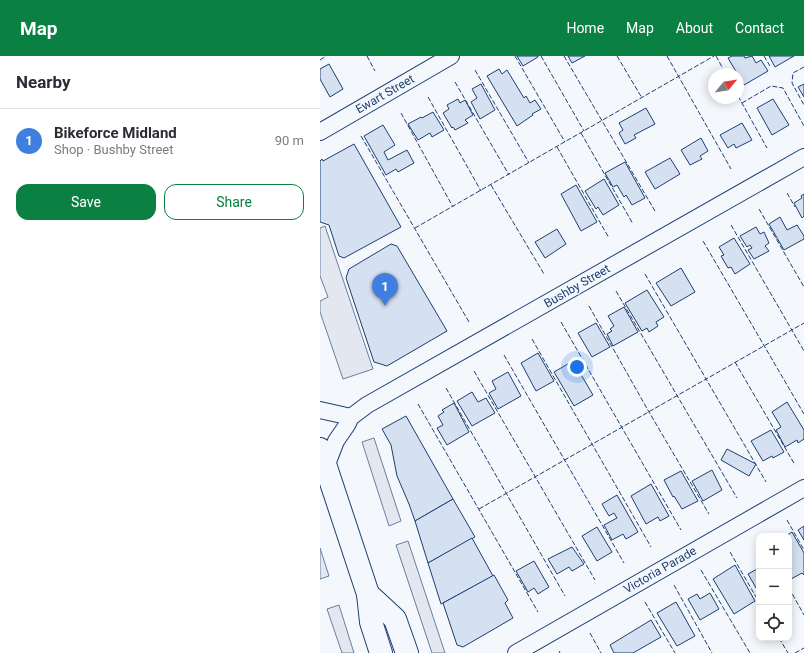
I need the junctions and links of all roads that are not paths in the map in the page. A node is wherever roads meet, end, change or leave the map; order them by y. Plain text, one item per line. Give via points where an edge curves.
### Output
1 (451, 56) edge
2 (320, 132) edge
3 (804, 157) edge
4 (320, 410) edge
5 (351, 416) junction
6 (323, 458) edge
7 (804, 488) edge
8 (368, 594) junction
9 (381, 653) edge
10 (407, 653) edge
11 (516, 653) edge

1 - 2 street, Ewart Street
3 - 5 street, Bushby Street
4 - 5 street
5 - 6 street, Bushby Street
6 - 8 highway
7 - 11 street, Victoria Parade
8 - 9 highway via 371,622
8 - 10 highway via 395,619

